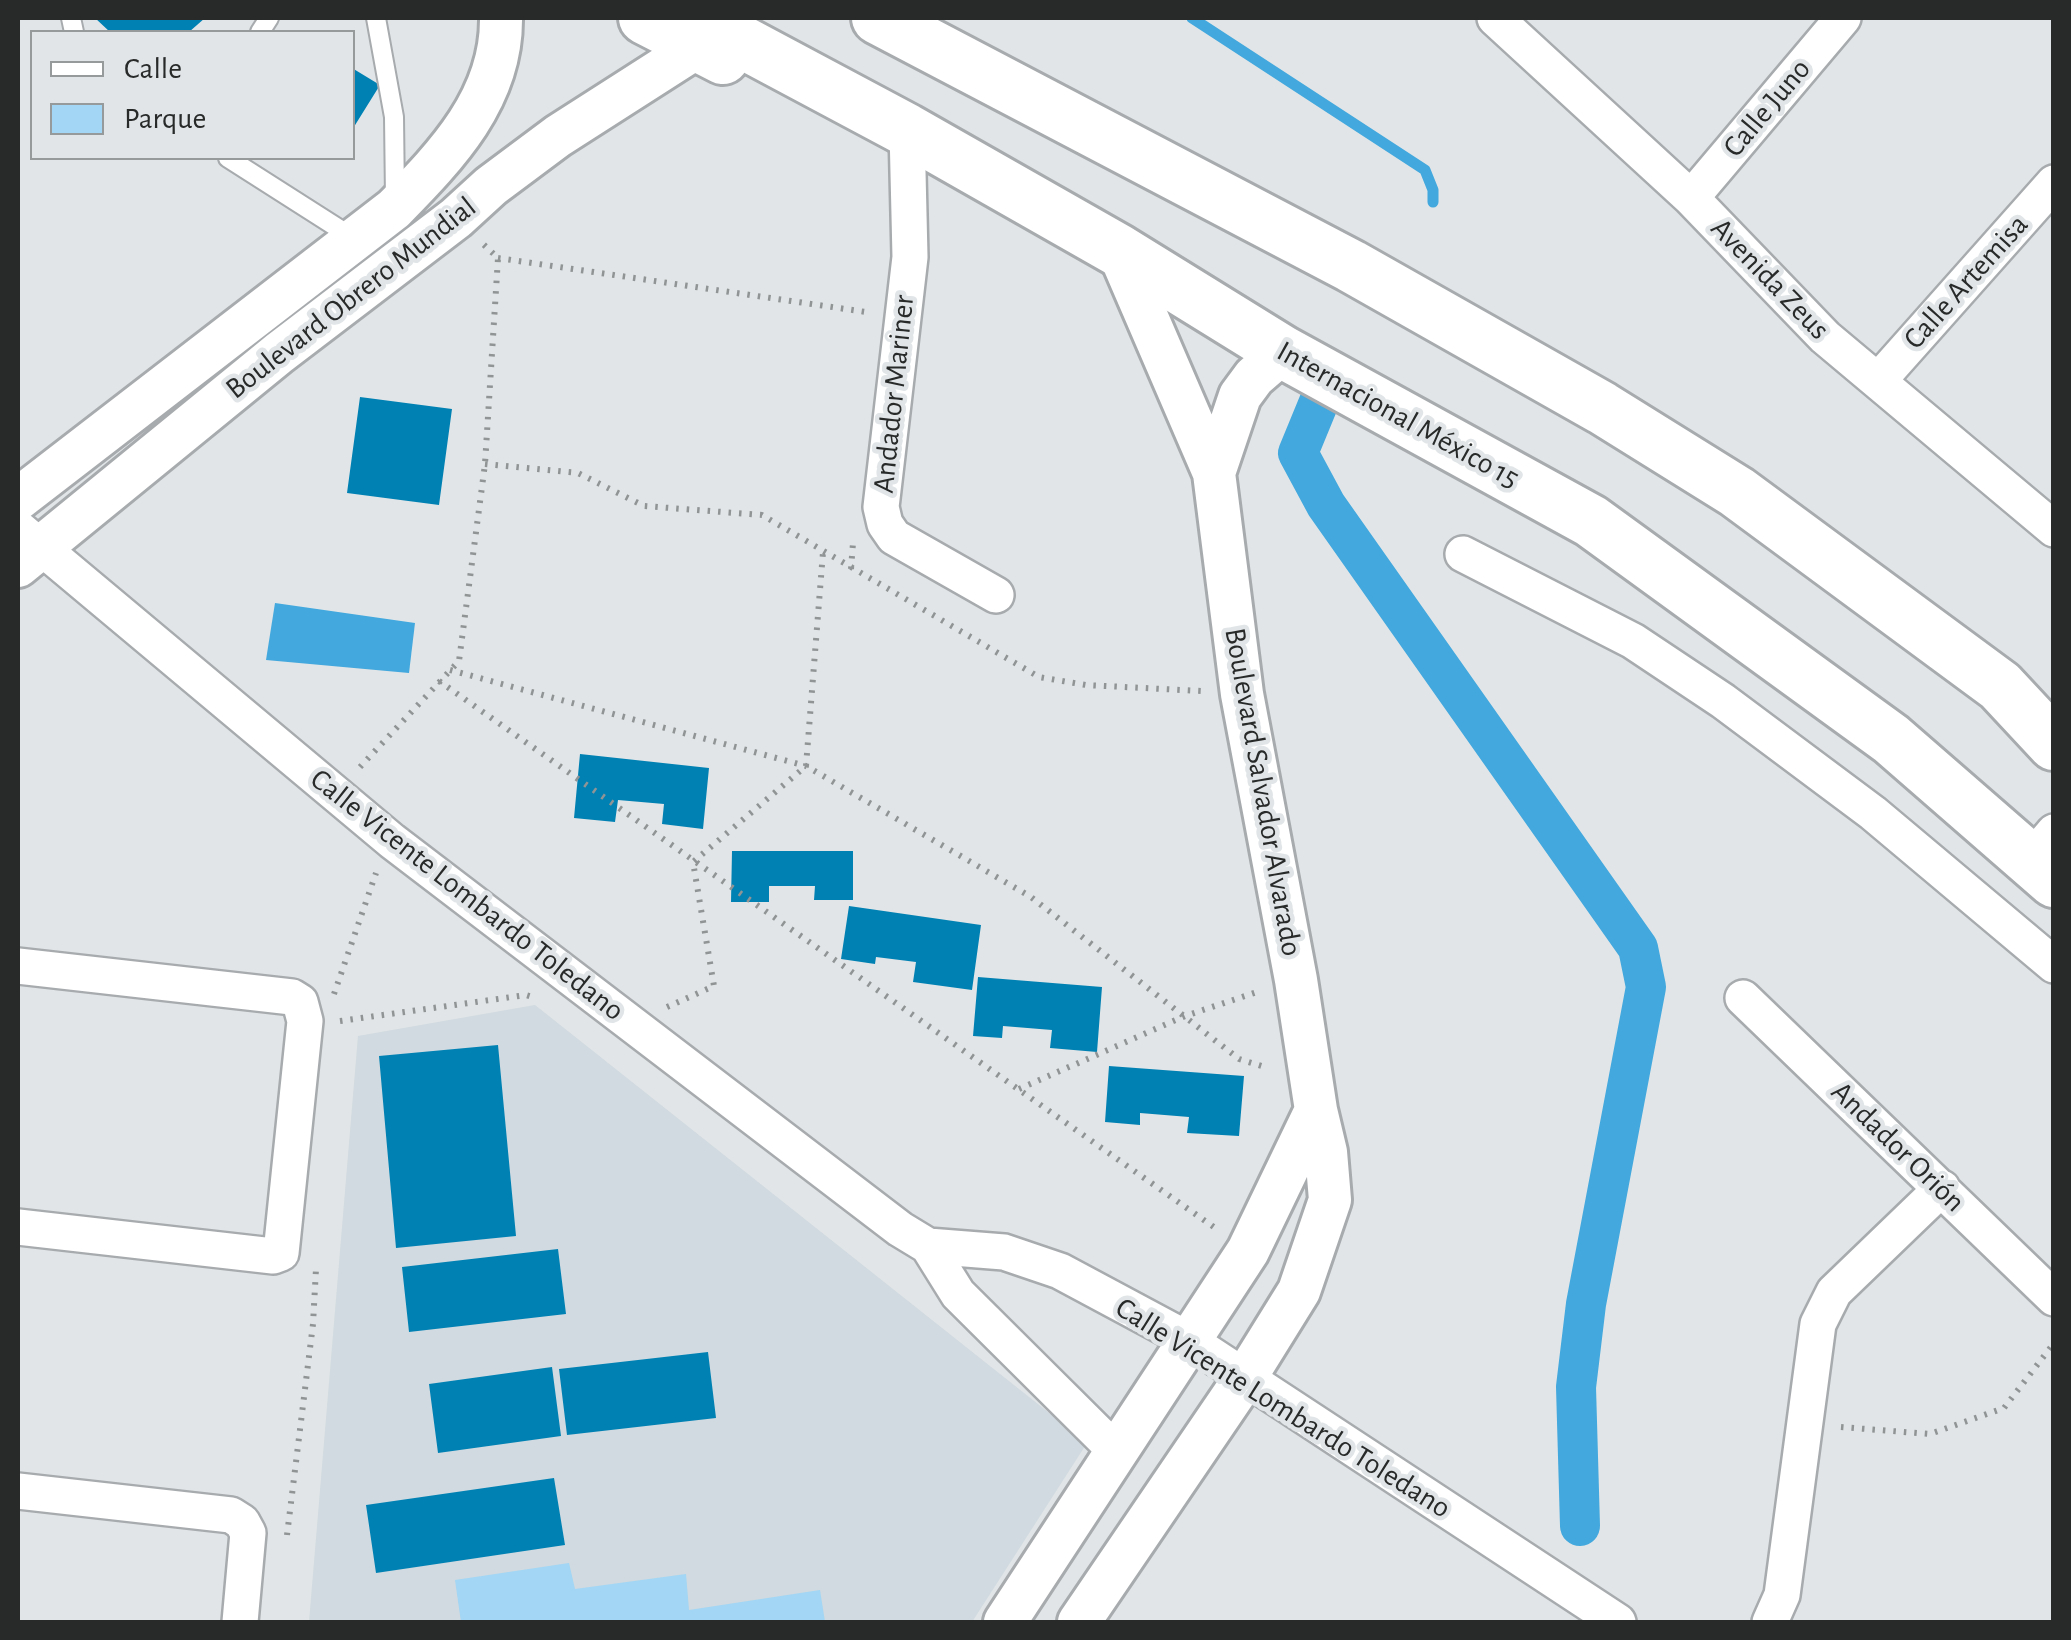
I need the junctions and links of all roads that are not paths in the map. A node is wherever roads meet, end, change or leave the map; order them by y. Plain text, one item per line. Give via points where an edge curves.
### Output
1 (376, 18) edge
2 (501, 18) edge
3 (644, 18) edge
4 (878, 18) edge
5 (1496, 18) edge
6 (1843, 18) edge
7 (697, 32) edge
8 (907, 130) junction
9 (231, 160) edge
10 (2054, 183) edge
11 (1691, 198) junction
12 (394, 210) junction
13 (356, 239) junction
14 (1118, 250) junction
15 (1283, 352) junction
16 (1878, 381) junction
17 (1214, 473) junction
18 (18, 500) edge
19 (2054, 529) edge
20 (25, 547) edge
21 (1463, 554) dead end
22 (996, 595) dead end
23 (2054, 744) edge
24 (2046, 857) edge
25 (2054, 965) edge
26 (18, 966) edge
27 (1742, 998) dead end
28 (1314, 1095) junction
29 (1942, 1188) junction
30 (18, 1226) edge
31 (928, 1246) junction
32 (2054, 1298) edge
33 (1187, 1339) junction
34 (1245, 1378) junction
35 (1116, 1451) junction
36 (18, 1492) edge
37 (240, 1622) edge
38 (1005, 1622) edge
39 (1079, 1622) edge
40 (1618, 1622) edge
41 (1770, 1622) edge

1 - 12 lane via 394,117
2 - 12 street, Boulevard Obrero Mundial via 489,88 456,139
3 - 7 main road
4 - 23 main road via 1351,266 1602,408 1737,492 2000,686
5 - 11 street, Avenida Zeus
6 - 11 street, Calle Juno
7 - 8 main road, Internacional México 15 via 750,68 781,64
7 - 20 street, Boulevard Obrero Mundial
8 - 14 main road, Internacional México 15
8 - 22 street, Andador Mariner via 910,257 881,507 894,538
9 - 13 lane
10 - 16 street, Calle Artemisa
11 - 16 street, Avenida Zeus via 1825,337
12 - 13 street, Boulevard Obrero Mundial
13 - 18 street, Boulevard Obrero Mundial
14 - 15 main road, Internacional México 15
14 - 17 street, Boulevard Salvador Alvarado
15 - 17 street, Boulevard Salvador Alvarado via 1240,396
15 - 24 main road, Internacional México 15 via 1591,522
16 - 19 street, Avenida Zeus
17 - 28 street, Boulevard Salvador Alvarado via 1242,694
20 - 31 street, Calle Vicente Lombardo Toledano via 392,841
21 - 25 street via 1633,641 1723,701 1873,813
26 - 30 street via 292,997 306,1021 282,1253
27 - 29 street, Andador Orión
28 - 33 street via 1248,1251
28 - 34 street, Boulevard Salvador Alvarado via 1330,1200 1299,1291
29 - 32 street, Andador Orión
29 - 41 street via 1834,1292 1818,1324 1782,1594
31 - 33 street, Calle Vicente Lombardo Toledano via 1004,1252 1060,1271
31 - 35 street, Calle Vicente Lombardo Toledano via 958,1294
33 - 34 street, Calle Vicente Lombardo Toledano
33 - 35 street
34 - 39 street, Boulevard Salvador Alvarado
34 - 40 street, Calle Vicente Lombardo Toledano
35 - 38 street
36 - 37 street via 231,1515 248,1533

